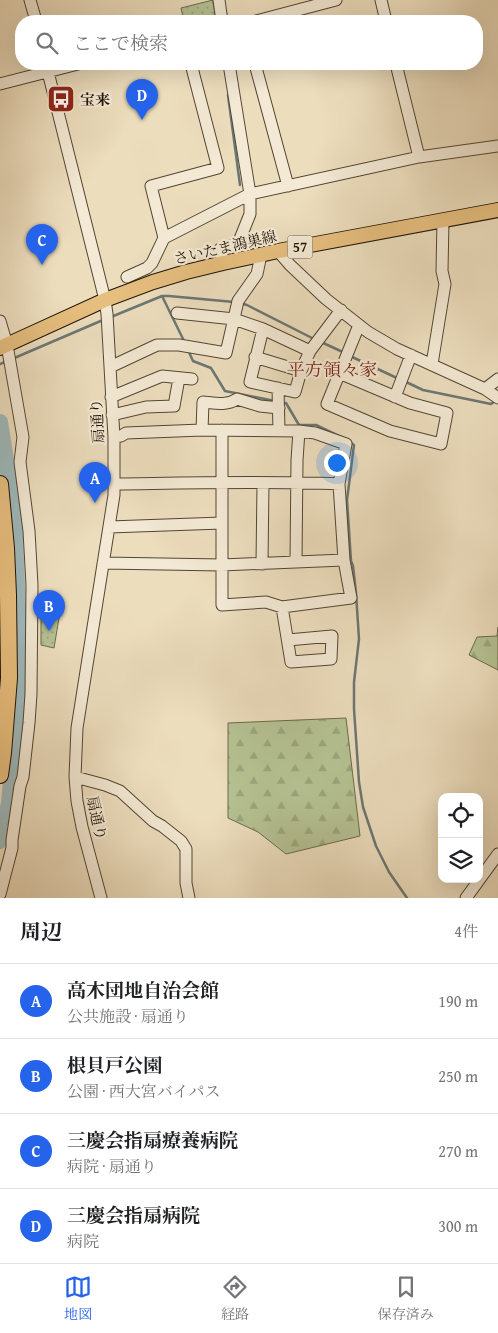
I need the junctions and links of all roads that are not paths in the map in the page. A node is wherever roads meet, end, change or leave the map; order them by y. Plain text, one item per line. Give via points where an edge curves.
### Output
1 (30, 0) edge
2 (219, 0) edge
3 (336, 0) edge
4 (381, 0) edge
5 (34, 15) edge
6 (221, 15) edge
7 (279, 15) edge
8 (385, 15) edge
9 (39, 70) edge
10 (48, 70) edge
11 (192, 70) edge
12 (230, 70) edge
13 (257, 70) edge
14 (397, 70) edge
15 (0, 84) edge
16 (498, 146) edge
17 (419, 157) junction
18 (288, 186) junction
19 (250, 194) junction
20 (498, 210) edge
21 (443, 220) junction
22 (164, 238) junction
23 (278, 251) junction
24 (261, 255) junction
25 (223, 263) junction
26 (128, 277) dead end
27 (105, 300) junction
28 (341, 310) junction
29 (177, 313) dead end
30 (234, 319) junction
31 (0, 321) edge
32 (359, 325) junction
33 (263, 329) junction
34 (2, 347) edge
35 (310, 351) junction
36 (411, 355) junction
37 (256, 357) junction
38 (432, 364) junction
39 (110, 367) junction
40 (301, 371) junction
41 (340, 373) junction
42 (178, 378) junction
43 (192, 379) dead end
44 (498, 379) edge
45 (278, 388) junction
46 (485, 389) junction
47 (395, 397) junction
48 (111, 398) junction
49 (498, 398) edge
50 (279, 408) junction
51 (112, 415) junction
52 (202, 430) junction
53 (222, 430) junction
54 (279, 430) junction
55 (299, 430) junction
56 (114, 437) junction
57 (222, 482) junction
58 (263, 483) junction
59 (297, 483) junction
60 (0, 484) edge
61 (115, 484) junction
62 (339, 484) junction
63 (222, 523) junction
64 (109, 526) junction
65 (344, 560) junction
66 (296, 562) junction
67 (104, 564) junction
68 (262, 564) junction
69 (222, 565) junction
70 (282, 607) junction
71 (288, 640) dead end
72 (0, 775) edge
73 (75, 777) junction
74 (498, 854) edge
75 (0, 894) edge
76 (102, 898) edge
77 (189, 898) edge
78 (466, 898) edge

1 - 5 street
2 - 6 street
3 - 7 street
4 - 8 street
9 - 15 street
10 - 27 street, 扇通り
11 - 22 street via 218,168 152,186
12 - 19 street
13 - 18 street
14 - 17 street
16 - 17 street
17 - 18 street
18 - 19 street
19 - 22 street
19 - 25 street via 250,214 238,244 220,249
20 - 21 main road, さいたま鴻巣線 / 57
21 - 23 main road, さいたま鴻巣線 / 57
21 - 38 street via 442,271 445,284
22 - 26 street via 152,263
23 - 24 main road, さいたま鴻巣線 / 57
23 - 28 street
24 - 25 main road, さいたま鴻巣線 / 57
24 - 30 street via 257,274 238,301
25 - 27 main road, さいたま鴻巣線 / 57 via 154,282
27 - 34 main road, さいたま鴻巣線 / 57
27 - 39 street, 扇通り
28 - 32 street
28 - 35 street
29 - 30 street
30 - 33 street
30 - 39 street via 226,353 179,345 157,346
31 - 34 street
32 - 36 street
32 - 41 street
33 - 35 street
33 - 37 street
34 - 75 street via 23,437 20,462 30,540 32,653 29,723 22,777 12,848
35 - 40 street
36 - 38 street
36 - 47 street
37 - 40 street
37 - 45 street via 250,382
38 - 46 street
39 - 48 street, 扇通り
40 - 45 street via 295,392
41 - 47 street
41 - 47 street via 327,404 390,431 441,444 447,413
42 - 43 street
42 - 48 street via 162,376
42 - 51 street via 174,406 146,406
44 - 46 street
45 - 50 street
46 - 49 street
48 - 51 street, 扇通り
50 - 52 street via 237,399 232,403 203,402
50 - 54 street
51 - 56 street, 扇通り
52 - 53 street
52 - 56 street via 126,433
53 - 54 street
53 - 57 street
54 - 55 street
55 - 59 street
55 - 62 street via 316,432 346,444
56 - 61 street, 扇通り
57 - 58 street
57 - 61 street
57 - 63 street
58 - 59 street
58 - 68 street
59 - 62 street
59 - 66 street
60 - 72 highway via 6,548 9,678
61 - 64 street, 扇通り
62 - 65 street
63 - 64 street
63 - 69 street
64 - 67 street, 扇通り
65 - 66 street
65 - 70 street via 350,598
66 - 68 street
67 - 69 street
67 - 73 street, 扇通り via 77,728
68 - 69 street
69 - 70 street via 222,605 266,602
70 - 71 street
73 - 76 street, 扇通り via 82,827
73 - 77 street via 120,791 181,841 186,849
74 - 78 street

